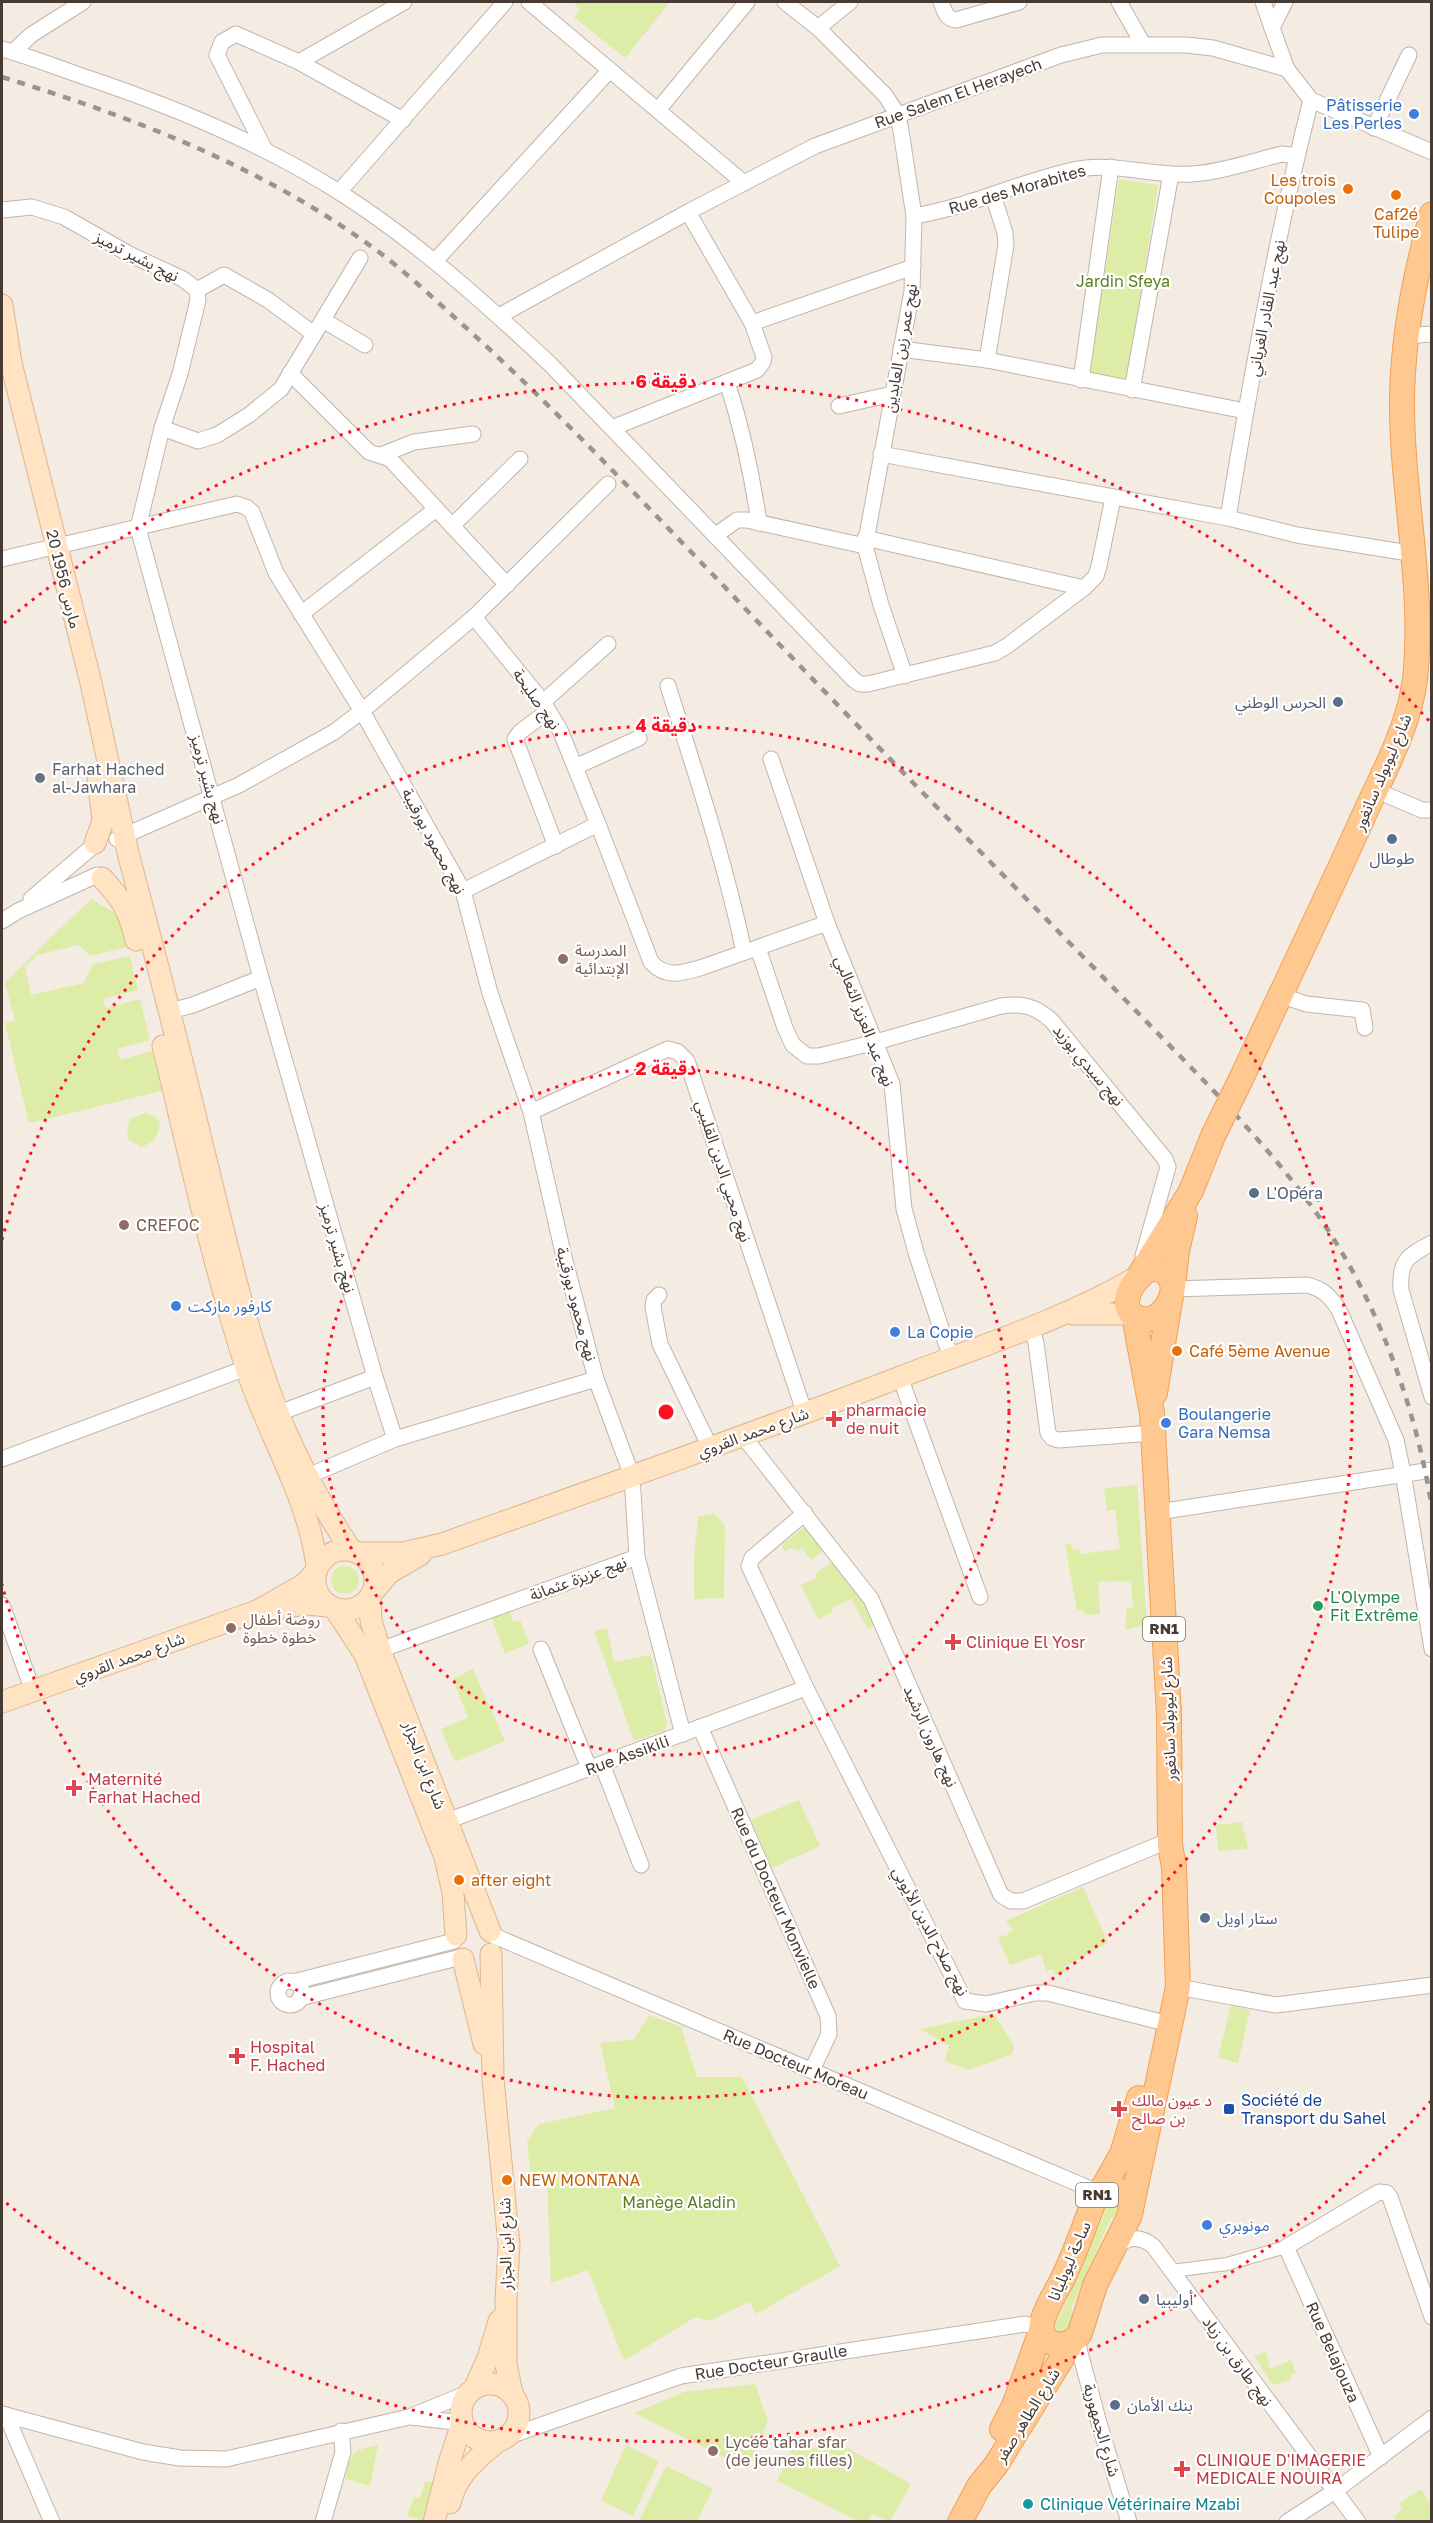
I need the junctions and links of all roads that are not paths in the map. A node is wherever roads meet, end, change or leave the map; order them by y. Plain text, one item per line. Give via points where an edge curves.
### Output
1 (83, 2) edge
2 (404, 2) edge
3 (505, 2) edge
4 (529, 2) edge
5 (747, 2) edge
6 (785, 2) edge
7 (850, 2) edge
8 (940, 2) edge
9 (1019, 2) edge
10 (1119, 2) edge
11 (1263, 2) edge
12 (1285, 2) edge
13 (67, 7) edge
14 (818, 27) junction
15 (1272, 28) junction
16 (1143, 44) junction
17 (5, 48) edge
18 (1409, 55) dead end
19 (299, 62) junction
20 (1287, 69) junction
21 (609, 71) junction
22 (1311, 100) junction
23 (658, 110) junction
24 (898, 115) junction
25 (403, 120) junction
26 (1374, 128) junction
27 (265, 150) junction
28 (1431, 152) edge
29 (1297, 156) junction
30 (1111, 167) junction
31 (1171, 174) junction
32 (744, 183) junction
33 (339, 192) junction
34 (993, 195) junction
35 (2, 210) edge
36 (688, 212) junction
37 (914, 216) junction
38 (1431, 218) edge
39 (360, 258) dead end
40 (435, 261) junction
41 (913, 267) junction
42 (197, 290) junction
43 (2, 305) edge
44 (499, 316) junction
45 (323, 320) junction
46 (752, 323) junction
47 (314, 334) junction
48 (1431, 334) edge
49 (1405, 336) junction
50 (365, 345) dead end
51 (901, 349) junction
52 (987, 360) junction
53 (290, 373) junction
54 (2, 380) edge
55 (1081, 380) junction
56 (727, 382) junction
57 (1132, 390) junction
58 (892, 394) junction
59 (839, 406) dead end
60 (1245, 411) junction
61 (162, 428) junction
62 (612, 428) junction
63 (473, 434) dead end
64 (881, 454) junction
65 (381, 455) junction
66 (520, 459) dead end
67 (608, 484) dead end
68 (1113, 498) junction
69 (436, 509) junction
70 (1228, 518) junction
71 (759, 523) junction
72 (452, 526) junction
73 (138, 528) junction
74 (716, 535) junction
75 (865, 542) junction
76 (49, 548) junction
77 (1415, 554) junction
78 (2, 560) edge
79 (507, 585) junction
80 (1084, 588) junction
81 (302, 614) junction
82 (474, 617) junction
83 (608, 644) dead end
84 (1423, 674) edge
85 (905, 676) junction
86 (668, 686) dead end
87 (545, 707) junction
88 (362, 711) junction
89 (639, 738) dead end
90 (771, 759) dead end
91 (575, 767) junction
92 (1376, 790) junction
93 (213, 796) junction
94 (1431, 810) edge
95 (598, 824) junction
96 (93, 845) junction
97 (556, 846) junction
98 (125, 847) junction
99 (99, 876) junction
100 (463, 891) junction
101 (18, 911) junction
102 (2, 921) edge
103 (827, 923) junction
104 (751, 950) junction
105 (261, 978) junction
106 (1280, 995) junction
107 (170, 1011) junction
108 (1365, 1029) dead end
109 (876, 1042) junction
110 (531, 1112) junction
111 (1191, 1191) junction
112 (1431, 1243) edge
113 (1138, 1276) junction
114 (1172, 1292) junction
115 (659, 1295) dead end
116 (1062, 1314) junction
117 (1133, 1315) junction
118 (1031, 1326) junction
119 (951, 1358) junction
120 (253, 1365) junction
121 (375, 1377) junction
122 (900, 1377) junction
123 (596, 1379) junction
124 (1431, 1396) edge
125 (279, 1413) junction
126 (806, 1413) junction
127 (1152, 1423) junction
128 (743, 1436) junction
129 (395, 1439) junction
130 (710, 1447) junction
131 (2, 1459) edge
132 (1431, 1470) edge
133 (1403, 1473) junction
134 (308, 1476) junction
135 (632, 1476) junction
136 (1158, 1512) junction
137 (805, 1513) junction
138 (442, 1544) junction
139 (355, 1552) junction
140 (637, 1557) junction
141 (316, 1570) junction
142 (372, 1594) junction
143 (980, 1597) dead end
144 (2, 1605) edge
145 (331, 1607) junction
146 (257, 1611) junction
147 (1431, 1648) edge
148 (541, 1649) dead end
149 (380, 1650) junction
150 (806, 1688) junction
151 (33, 1691) junction
152 (2, 1702) edge
153 (700, 1727) junction
154 (683, 1734) junction
155 (595, 1766) junction
156 (447, 1821) junction
157 (1170, 1842) junction
158 (641, 1865) dead end
159 (491, 1940) junction
160 (459, 1948) junction
161 (293, 1982) junction
162 (1431, 1985) edge
163 (1178, 1987) junction
164 (300, 1998) junction
165 (1157, 2021) junction
166 (813, 2070) junction
167 (493, 2079) junction
168 (1100, 2193) junction
169 (1131, 2209) junction
170 (1286, 2247) junction
171 (1106, 2260) junction
172 (1172, 2271) junction
173 (506, 2301) junction
174 (1431, 2317) edge
175 (1042, 2328) junction
176 (1074, 2340) junction
177 (471, 2390) junction
178 (512, 2393) junction
179 (4, 2414) edge
180 (409, 2417) junction
181 (1431, 2418) edge
182 (462, 2423) junction
183 (340, 2431) junction
184 (502, 2439) junction
185 (1381, 2457) junction
186 (979, 2486) junction
187 (1335, 2491) junction
188 (52, 2522) edge
189 (322, 2522) edge
190 (434, 2522) edge
191 (446, 2522) edge
192 (960, 2522) edge
193 (1129, 2522) edge
194 (1287, 2522) edge
195 (1358, 2522) edge

1 - 13 street
2 - 19 street
3 - 25 street
4 - 21 street
5 - 23 street
6 - 14 street, نهج عمر زين العابدين
7 - 14 street
8 - 9 street via 945,14 956,20
10 - 16 street
11 - 15 street
12 - 15 street
13 - 17 street via 31,36
14 - 24 street, نهج عمر زين العابدين via 885,95
15 - 20 street
16 - 20 street, Rue Salem El Herayech via 1213,48
16 - 24 street, Rue Salem El Herayech via 1080,49
17 - 27 street via 138,95
18 - 26 street
19 - 25 street
19 - 27 street via 236,34 222,42 217,55
20 - 22 street
21 - 23 street
21 - 40 street
22 - 26 street
22 - 29 street, نهج عبد القادر الغرياني
23 - 32 street
24 - 32 street, Rue Salem El Herayech via 815,146
24 - 37 street, نهج عمر زين العابدين
25 - 33 street
26 - 28 street
27 - 33 street
29 - 31 street, Rue des Morabites via 1282,154 1194,174
29 - 60 street, نهج عبد القادر الغرياني
30 - 31 street, Rue des Morabites
30 - 34 street, Rue des Morabites via 1074,170
30 - 55 street
31 - 57 street
32 - 36 street, Rue Salem El Herayech
33 - 40 street
34 - 37 street, Rue des Morabites
34 - 52 street via 1006,245
35 - 42 street, نهج بشير ترميز via 32,207 64,217
36 - 44 street, Rue Salem El Herayech
36 - 46 street
37 - 41 street, نهج عمر زين العابدين
38 - 49 main road, شارع ليوبولد سانغور / RN1
39 - 45 street
40 - 44 street
41 - 46 street
41 - 51 street, نهج عمر زين العابدين
42 - 47 street via 224,275 268,300
42 - 61 street, نهج بشير ترميز via 180,374
43 - 76 main road, 20 مارس 1956
44 - 62 street
45 - 47 street
45 - 50 street
46 - 56 street via 763,362 757,369
47 - 53 street
48 - 49 street
49 - 77 main road, شارع ليوبولد سانغور / RN1 via 1402,399
51 - 52 street
51 - 58 street, نهج عمر زين العابدين
52 - 55 street
53 - 61 street via 273,396 217,435 198,441
53 - 65 street via 369,452
54 - 76 main road, 20 مارس 1956
55 - 57 street
56 - 62 street
56 - 71 street via 752,472
57 - 60 street
58 - 59 street
58 - 64 street, نهج عمر زين العابدين
60 - 70 street, نهج عبد القادر الغرياني
61 - 73 street, نهج بشير ترميز
62 - 74 street
63 - 65 street via 414,442
64 - 68 street
64 - 75 street, نهج عمر زين العابدين
65 - 69 street via 390,459
66 - 72 street
67 - 79 street
68 - 70 street
68 - 80 street via 1096,576
69 - 72 street
69 - 81 street
70 - 77 street via 1297,535
71 - 74 street via 737,520
71 - 75 street
72 - 79 street
73 - 76 street, نهج محمود بورقيبة
73 - 81 street, نهج محمود بورقيبة via 237,504 246,507 252,512 276,573
73 - 93 street, نهج بشير ترميز
74 - 85 street via 854,680 868,684
75 - 80 street
75 - 85 street
76 - 78 street, نهج محمود بورقيبة
76 - 96 main road, 20 مارس 1956 via 102,797 103,821
76 - 98 main road, 20 مارس 1956 via 91,683
77 - 84 main road, شارع ليوبولد سانغور / RN1
79 - 82 street
80 - 85 street via 995,652
81 - 88 street, نهج محمود بورقيبة
82 - 87 street, نهج صليحة
82 - 88 street
83 - 87 street
84 - 92 main road, شارع ليوبولد سانغور / RN1
86 - 104 street via 737,919
87 - 91 street, نهج صليحة via 560,730
87 - 97 street via 515,739
88 - 93 street via 334,732
88 - 100 street, نهج محمود بورقيبة
89 - 91 street
90 - 103 street, نهج عبد العزيز الثعالبي
91 - 95 street, نهج صليحة
92 - 94 street via 1422,810
92 - 106 main road, شارع ليوبولد سانغور / RN1
93 - 98 street
93 - 105 street, نهج بشير ترميز
95 - 97 street
95 - 104 street, نهج صليحة via 657,969 668,974 682,973
96 - 98 main road via 105,838
96 - 99 main road via 89,865
96 - 101 street
97 - 100 street
98 - 99 main road via 128,864 121,875
98 - 107 main road, 20 مارس 1956
99 - 101 street
99 - 120 main road via 123,901 129,914 209,1237
100 - 110 street, نهج محمود بورقيبة via 490,993
101 - 102 street
103 - 104 street
103 - 109 street, نهج عبد العزيز الثعالبي
104 - 109 street via 799,1052 819,1056
105 - 107 street
105 - 121 street, نهج بشير ترميز
106 - 108 street via 1306,1004 1362,1010
106 - 111 main road, شارع ليوبولد سانغور / RN1, bridge
107 - 120 main road, 20 مارس 1956
109 - 113 street, نهج سيدي بوزيد via 1008,1005 1029,1005 1051,1020 1158,1149 1168,1167
109 - 119 street, نهج عبد العزيز الثعالبي via 893,1091 906,1219
110 - 123 street, نهج محمود بورقيبة
110 - 126 street, نهج محيي الدين القليبي via 668,1049 687,1060
111 - 113 main road, شارع ليوبولد سانغور / RN1
111 - 114 main road, شارع ليوبولد سانغور / RN1
112 - 124 street via 1404,1262 1400,1274
113 - 114 main road via 1153,1268 1160,1269 1166,1273
113 - 116 main road, شارع محمد القروي
113 - 117 main road, شارع ليوبولد سانغور / RN1 via 1127,1304
114 - 117 main road via 1160,1313 1147,1319
114 - 127 main road, شارع ليوبولد سانغور / RN1
114 - 133 street via 1307,1285 1330,1296 1396,1440
115 - 130 street via 653,1306 660,1344
116 - 117 main road, شارع محمد القروي
116 - 118 main road, شارع محمد القروي
117 - 127 main road, شارع ليوبولد سانغور / RN1
118 - 119 main road, شارع محمد القروي
118 - 127 street via 1048,1433 1052,1438
119 - 122 main road, شارع محمد القروي
120 - 125 main road
120 - 131 street
120 - 141 main road via 315,1546
121 - 125 street
121 - 129 street, نهج بشير ترميز
122 - 126 main road, شارع محمد القروي
122 - 143 street
123 - 129 street
123 - 135 street, نهج محمود بورقيبة
125 - 134 main road
126 - 128 main road, شارع محمد القروي
127 - 136 main road, شارع ليوبولد سانغور / RN1
128 - 130 main road, شارع محمد القروي
128 - 137 street, نهج هارون الرشيد
129 - 134 street
130 - 135 main road, شارع محمد القروي
132 - 133 street
133 - 136 street
133 - 147 street
134 - 139 main road via 333,1524
135 - 138 main road, شارع محمد القروي
135 - 140 street, نهج محمود بورقيبة
136 - 157 main road, شارع ليوبولد سانغور / RN1 via 1169,1714
137 - 150 street via 752,1558 749,1566
137 - 157 street, نهج هارون الرشيد via 876,1608 1001,1895 1011,1901 1023,1901
138 - 139 main road, شارع محمد القروي via 403,1553
138 - 142 main road, شارع محمد القروي via 389,1573
139 - 141 main road, شارع محمد القروي via 331,1553
139 - 142 main road via 366,1558 375,1574
140 - 149 street, نهج عزيزة عثمانة
140 - 154 street, نهج عزيزة عثمانة
141 - 145 main road via 316,1591
141 - 146 main road, شارع محمد القروي via 303,1585
142 - 145 main road, شارع محمد القروي via 354,1609
142 - 149 main road, شارع ابن الجزار via 371,1621
144 - 151 street
145 - 146 main road, شارع محمد القروي via 307,1604
145 - 160 main road, شارع ابن الجزار via 365,1656 445,1857
146 - 151 main road, شارع محمد القروي
148 - 155 street
149 - 156 main road, شارع ابن الجزار
150 - 153 street, Rue Assikili
150 - 165 street, نهج صلاح الدين الأيوبي via 965,2001 986,2004 1048,1993
151 - 152 main road, شارع محمد القروي
153 - 154 street, Rue Assikili
153 - 166 street, Rue du Docteur Monvielle via 828,2016 828,2034
154 - 155 street, Rue Assikili
155 - 156 street, Rue Assikili
155 - 158 street
156 - 159 main road, شارع ابن الجزار
157 - 163 main road, شارع ليوبولد سانغور / RN1
157 - 165 main road, شارع ليوبولد سانغور / RN1 via 1163,1866 1166,1925
159 - 160 main road via 484,1960 476,1963
159 - 160 main road via 482,1925 472,1923 463,1927
159 - 166 street, Rue Docteur Moreau
159 - 167 main road, شارع ابن الجزار
160 - 161 street
160 - 164 street
160 - 167 main road, شارع ابن الجزار
161 - 164 street via 300,1988
161 - 164 street via 280,1986 279,1999 291,2005
162 - 163 street via 1276,2005
163 - 169 main road, شارع ليوبولد سانغور / RN1
165 - 168 main road, شارع ليوبولد سانغور / RN1 via 1122,2154
166 - 168 street, Rue Docteur Moreau
167 - 173 main road, شارع ابن الجزار via 509,2245
168 - 169 main road, RN1 via 1119,2189 1128,2197
168 - 175 main road, ساحة ليوبليانا / RN1
169 - 171 main road, ساحة ليوبليانا / RN1
170 - 172 street via 1227,2264
170 - 174 street via 1379,2192 1387,2193
170 - 185 street, Rue Belajouza
171 - 172 street, نهج طارق بن زياد via 1125,2240 1141,2238 1154,2247
171 - 176 main road, ساحة ليوبليانا / RN1
172 - 187 street, نهج طارق بن زياد
173 - 177 main road, شارع ابن الجزار via 488,2358
173 - 178 main road, شارع ابن الجزار via 506,2364
175 - 176 main road via 1054,2344 1066,2345
175 - 184 street, Rue Docteur Graulle via 1025,2324 681,2376
175 - 186 main road, شارع الطاهر صفر / RN1
176 - 186 main road, شارع الطاهر صفر / RN1
176 - 193 street, شارع الجمهورية
177 - 178 main road via 494,2384
177 - 180 street
177 - 182 main road via 461,2407
178 - 184 main road via 519,2416 517,2424
179 - 183 street via 143,2452 202,2460 226,2459
179 - 188 street
180 - 182 street
180 - 183 street
181 - 185 street
182 - 184 main road via 480,2441
182 - 190 main road
183 - 189 street via 343,2451
184 - 191 main road via 475,2460 458,2481
185 - 187 street
186 - 192 main road, شارع الطاهر صفر / RN1
187 - 194 street
187 - 195 street, نهج طارق بن زياد

